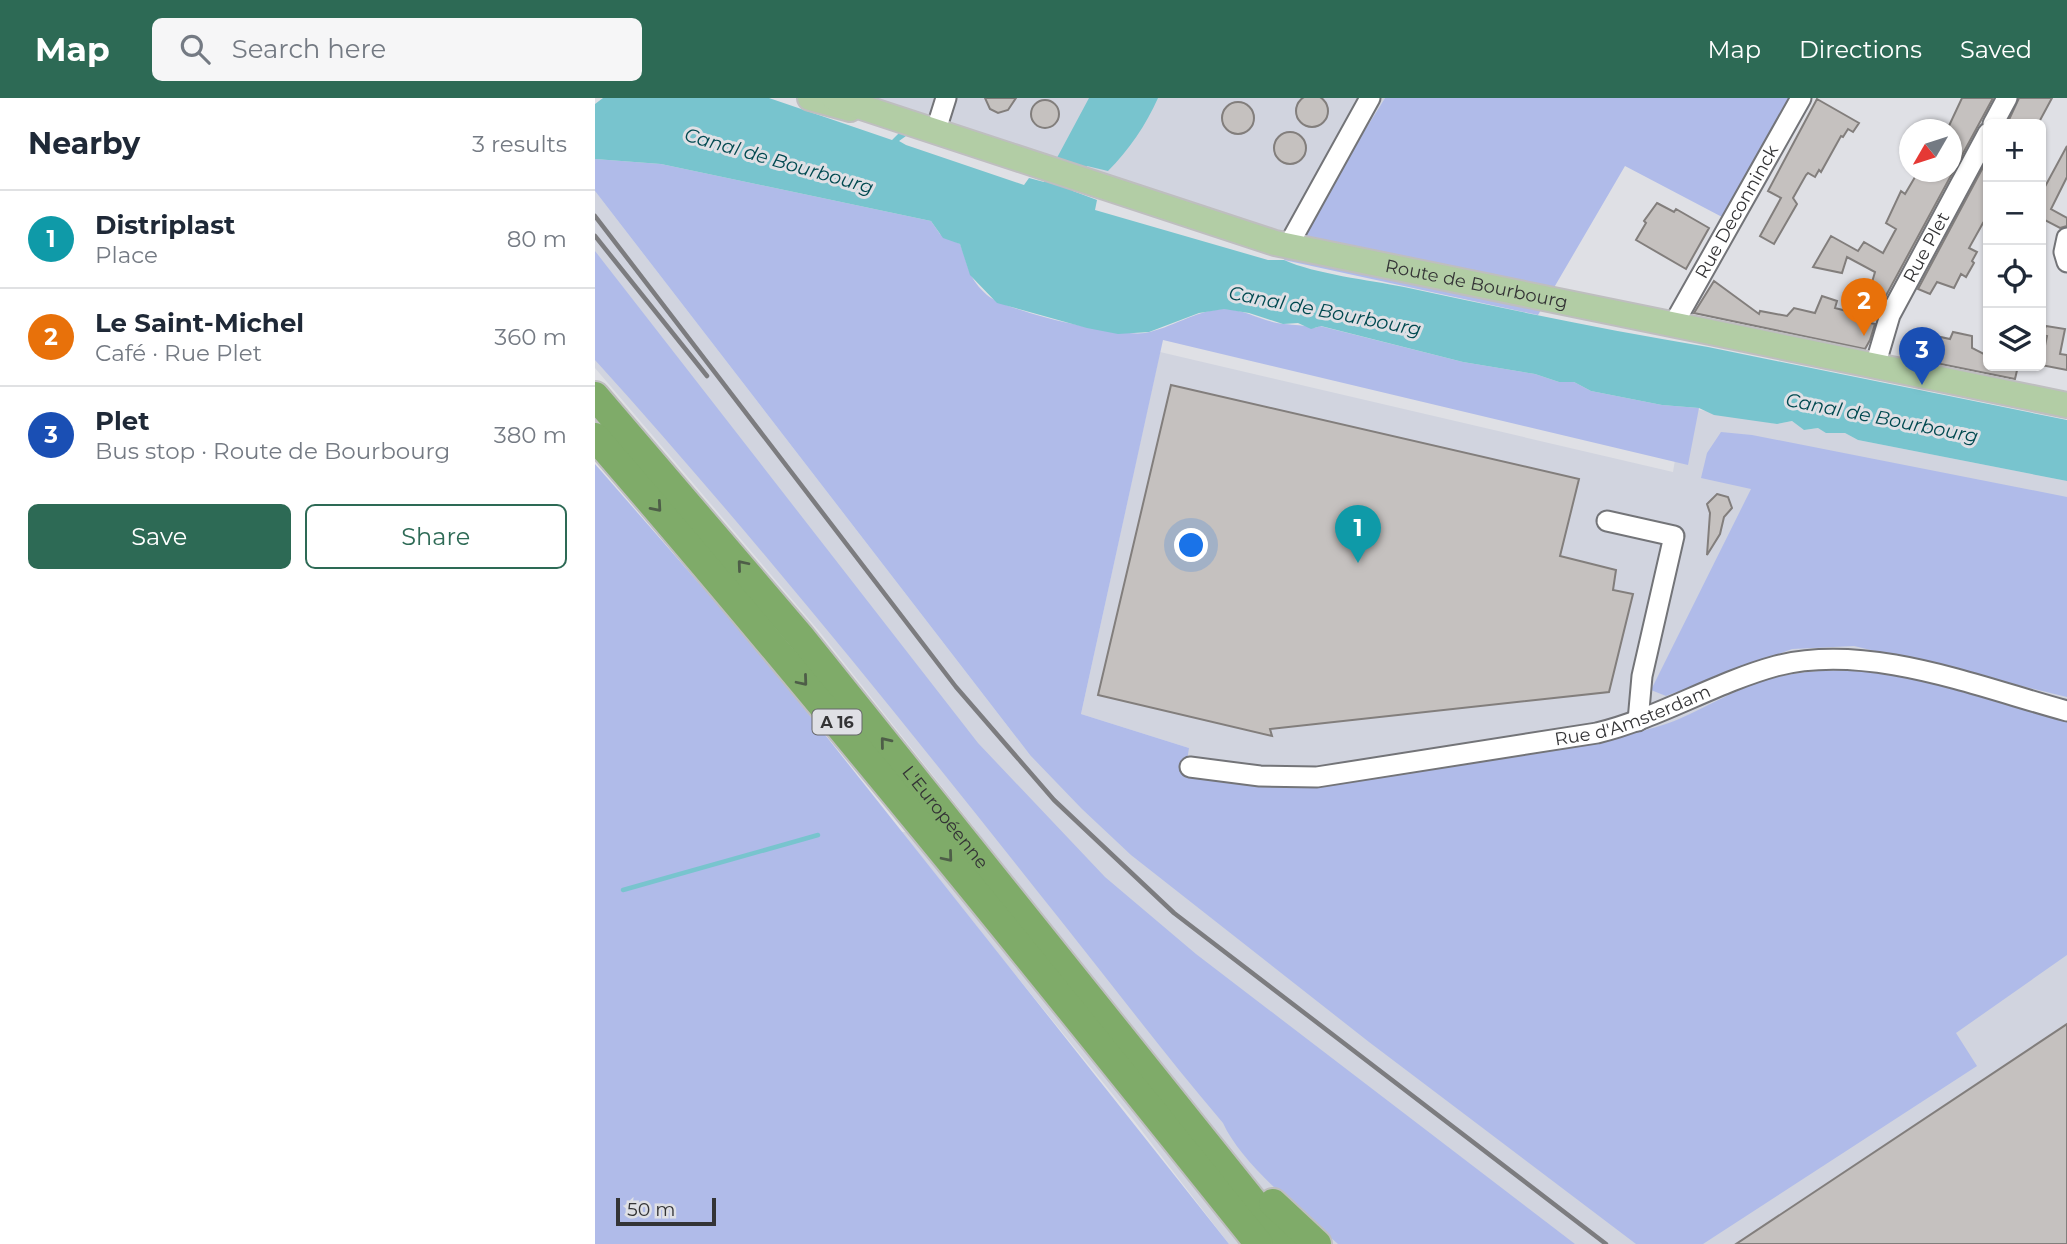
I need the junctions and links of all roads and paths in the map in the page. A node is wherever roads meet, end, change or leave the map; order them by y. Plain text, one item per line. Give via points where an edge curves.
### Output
1 (810, 98) edge
2 (834, 98) edge
3 (946, 98) edge
4 (1370, 98) edge
5 (1801, 98) edge
6 (2007, 98) edge
7 (1996, 119) edge
8 (898, 121) junction
9 (935, 134) junction
10 (1983, 142) edge
11 (2067, 238) edge
12 (1287, 246) junction
13 (2067, 262) edge
14 (1673, 325) junction
15 (1875, 366) junction
16 (595, 396) edge
17 (2067, 405) edge
18 (595, 437) edge
19 (1607, 521) dead end
20 (2067, 711) edge
21 (1638, 721) junction
22 (1190, 767) dead end
23 (989, 871) junction
24 (1058, 993) junction
25 (1246, 1244) edge
26 (1259, 1244) edge
27 (1287, 1244) edge
28 (1317, 1244) edge

1 - 8 main road, Route de Bourbourg
2 - 8 main road, Route de Bourbourg
3 - 9 street
4 - 12 street
5 - 14 street, Rue Deconninck
6 - 7 street
8 - 9 main road, Route de Bourbourg
9 - 12 main road, Route de Bourbourg
10 - 15 street, Rue Plet via 1902,293 1884,331
11 - 13 street
12 - 14 main road, Route de Bourbourg
14 - 15 main road, Route de Bourbourg
15 - 17 main road, Route de Bourbourg
23 -> 16 highway, L'Européenne / A 16 via 757,583
18 -> 24 highway, L'Européenne / A 16 via 753,620
19 - 21 street via 1674,536 1642,676
20 - 21 street, Rue d'Amsterdam via 1891,664 1833,658 1759,671
21 - 22 street, Rue d'Amsterdam via 1597,733 1317,777
23 - 27 highway, L'Européenne / A 16
23 - 28 highway via 1241,1170
24 - 25 highway
24 - 26 highway, L'Européenne / A 16

